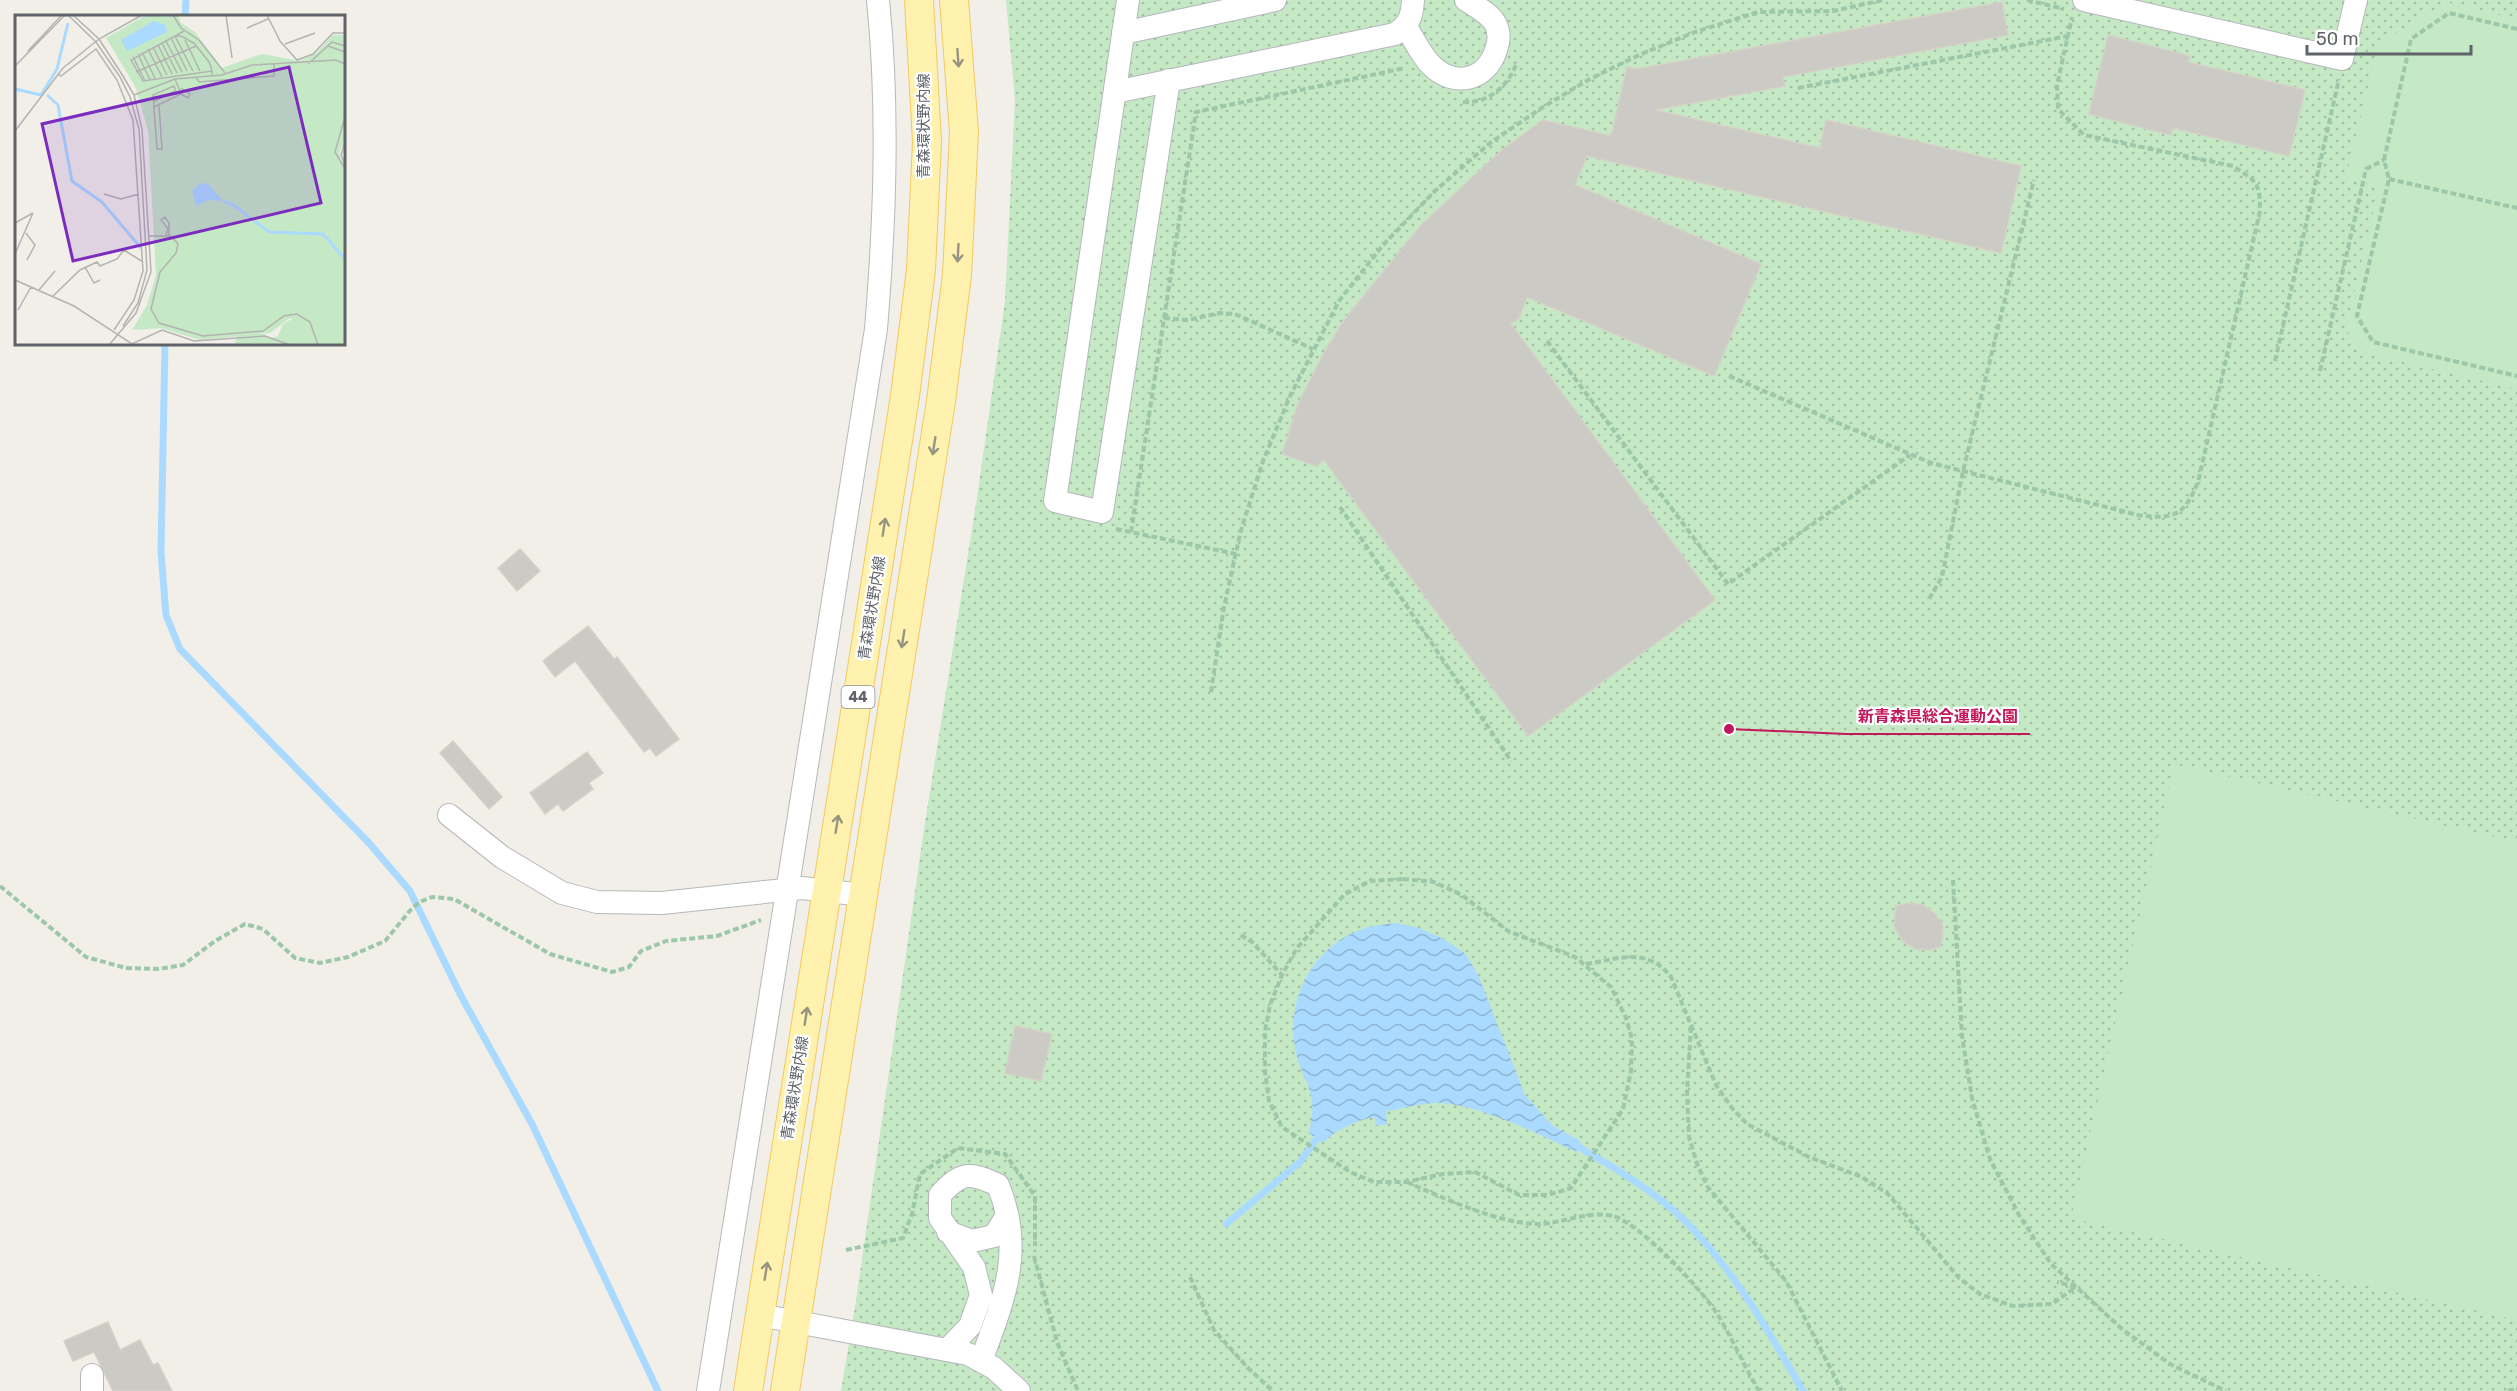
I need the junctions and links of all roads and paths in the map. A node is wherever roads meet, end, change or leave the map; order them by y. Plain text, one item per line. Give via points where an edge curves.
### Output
1 (878, 0) edge
2 (919, 0) edge
3 (954, 0) edge
4 (1128, 0) edge
5 (1275, 0) edge
6 (1413, 0) edge
7 (1466, 0) edge
8 (1883, 0) edge
9 (2027, 0) edge
10 (2084, 0) edge
11 (2356, 0) edge
12 (1406, 27) junction
13 (2517, 29) edge
14 (1123, 33) junction
15 (2068, 36) junction
16 (1518, 58) dead end
17 (1411, 73) dead end
18 (2340, 73) dead end
19 (1169, 80) junction
20 (1798, 88) dead end
21 (1114, 92) junction
22 (1452, 102) dead end
23 (2384, 160) junction
24 (2389, 179) junction
25 (2034, 180) dead end
26 (2517, 208) edge
27 (1164, 318) junction
28 (1547, 341) dead end
29 (1312, 349) junction
30 (2275, 361) dead end
31 (2320, 371) dead end
32 (1729, 376) dead end
33 (2517, 376) edge
34 (1910, 454) junction
35 (1963, 471) junction
36 (1340, 507) dead end
37 (1109, 528) dead end
38 (1131, 532) junction
39 (1236, 554) junction
40 (1929, 599) dead end
41 (1210, 692) dead end
42 (855, 712) junction
43 (891, 716) junction
44 (1511, 761) dead end
45 (448, 815) dead end
46 (1953, 880) dead end
47 (0, 886) edge
48 (826, 890) junction
49 (863, 895) junction
50 (787, 901) junction
51 (1242, 935) dead end
52 (1585, 965) junction
53 (1282, 975) junction
54 (1691, 1023) junction
55 (1406, 1182) junction
56 (1006, 1217) junction
57 (948, 1232) junction
58 (1190, 1277) dead end
59 (2057, 1282) dead end
60 (2076, 1287) junction
61 (759, 1315) junction
62 (798, 1322) junction
63 (947, 1350) junction
64 (981, 1361) junction
65 (2517, 1388) edge
66 (708, 1391) edge
67 (747, 1391) edge
68 (785, 1391) edge
69 (1019, 1391) edge
70 (1273, 1391) edge
71 (1759, 1391) edge
72 (1842, 1391) edge
73 (2226, 1391) edge
74 (2508, 1391) edge

1 - 50 street via 884,62 885,162 876,329
42 -> 2 main road, 青森環状野内線 / 44 via 921,270 927,142
3 -> 43 main road, 44 via 964,132 957,275
4 - 14 street
5 - 14 street
6 - 12 street via 1412,16
7 - 12 street via 1488,16 1499,35 1493,60 1475,76 1463,79 1441,73 1430,64
8 - 29 path via 1833,11 1758,12 1639,55 1549,103 1490,143 1428,198 1383,245 1339,302
9 - 15 path via 2074,11
10 - 11 street via 2342,59
12 - 19 street via 1395,33
13 - 23 path via 2449,13 2411,39
14 - 21 street
15 - 20 path
15 - 35 path via 2057,85 2058,109 2084,135 2234,166 2253,179 2260,190 2260,211 2198,482 2179,514 2160,518
16 - 22 path via 1510,79 1496,92 1474,103
17 - 27 path via 1406,67 1196,112
18 - 30 path
19 - 21 street
19 - 21 street via 1102,512 1054,501
23 - 24 path
23 - 31 path via 2366,169
24 - 26 path
24 - 33 path via 2356,316 2373,342
25 - 35 path
27 - 29 path via 1187,320 1235,314
27 - 38 path
28 - 34 path via 1728,584
29 - 39 path via 1263,461
32 - 34 path
34 - 35 path
35 - 40 path via 1942,577
36 - 44 path
37 - 38 path
38 - 39 path
39 - 41 path
42 - 43 main road
48 -> 42 main road, 青森環状野内線 / 44
43 - 49 main road, 44
45 - 50 street via 502,857 562,893 597,902
46 - 60 path via 1962,1036 1972,1098 1990,1159 2019,1215 2051,1264
47 - 50 path via 86,957 126,968 158,969 183,965 245,924 263,929 296,958 320,963 348,957 385,941 413,907 432,897 454,899 550,954 612,972 629,967 642,951 666,941 717,936
48 - 49 street
48 - 50 street
61 -> 48 main road, 青森環状野内線 / 44
49 - 62 main road, 44
50 - 66 street
51 - 53 path
52 - 53 path via 1575,957 1508,931 1462,895 1434,882 1403,879 1370,881 1345,894 1297,948
52 - 54 path via 1632,957 1646,957 1661,964 1671,977
52 - 55 path via 1611,987 1626,1018 1632,1039 1631,1071 1623,1109 1571,1188 1548,1195 1519,1195 1476,1172
53 - 55 path via 1265,1031 1265,1072 1269,1101 1282,1127 1350,1172 1374,1182
54 - 60 path via 1716,1085 1747,1124 1809,1157 1862,1177 1888,1194 1959,1278 1980,1294 2013,1306 2052,1304
54 - 72 path via 1687,1092 1689,1137 1696,1161 1707,1186 1786,1281
55 - 71 path via 1517,1222 1538,1224 1601,1214 1616,1217 1644,1236 1688,1278 1717,1314
56 - 57 street via 994,1236 972,1241
56 - 57 street via 998,1185 976,1175 954,1180 940,1195 940,1218
56 - 64 street via 1011,1240 1010,1271
57 - 63 street via 974,1267 981,1295 970,1326
58 - 70 path via 1214,1330
59 - 60 path
60 - 73 path via 2122,1329 2170,1364
61 - 62 street
61 - 67 main road, 青森環状野内線 / 44
62 - 63 street
62 - 68 main road, 44
63 - 64 street
64 - 69 street
65 - 74 path

